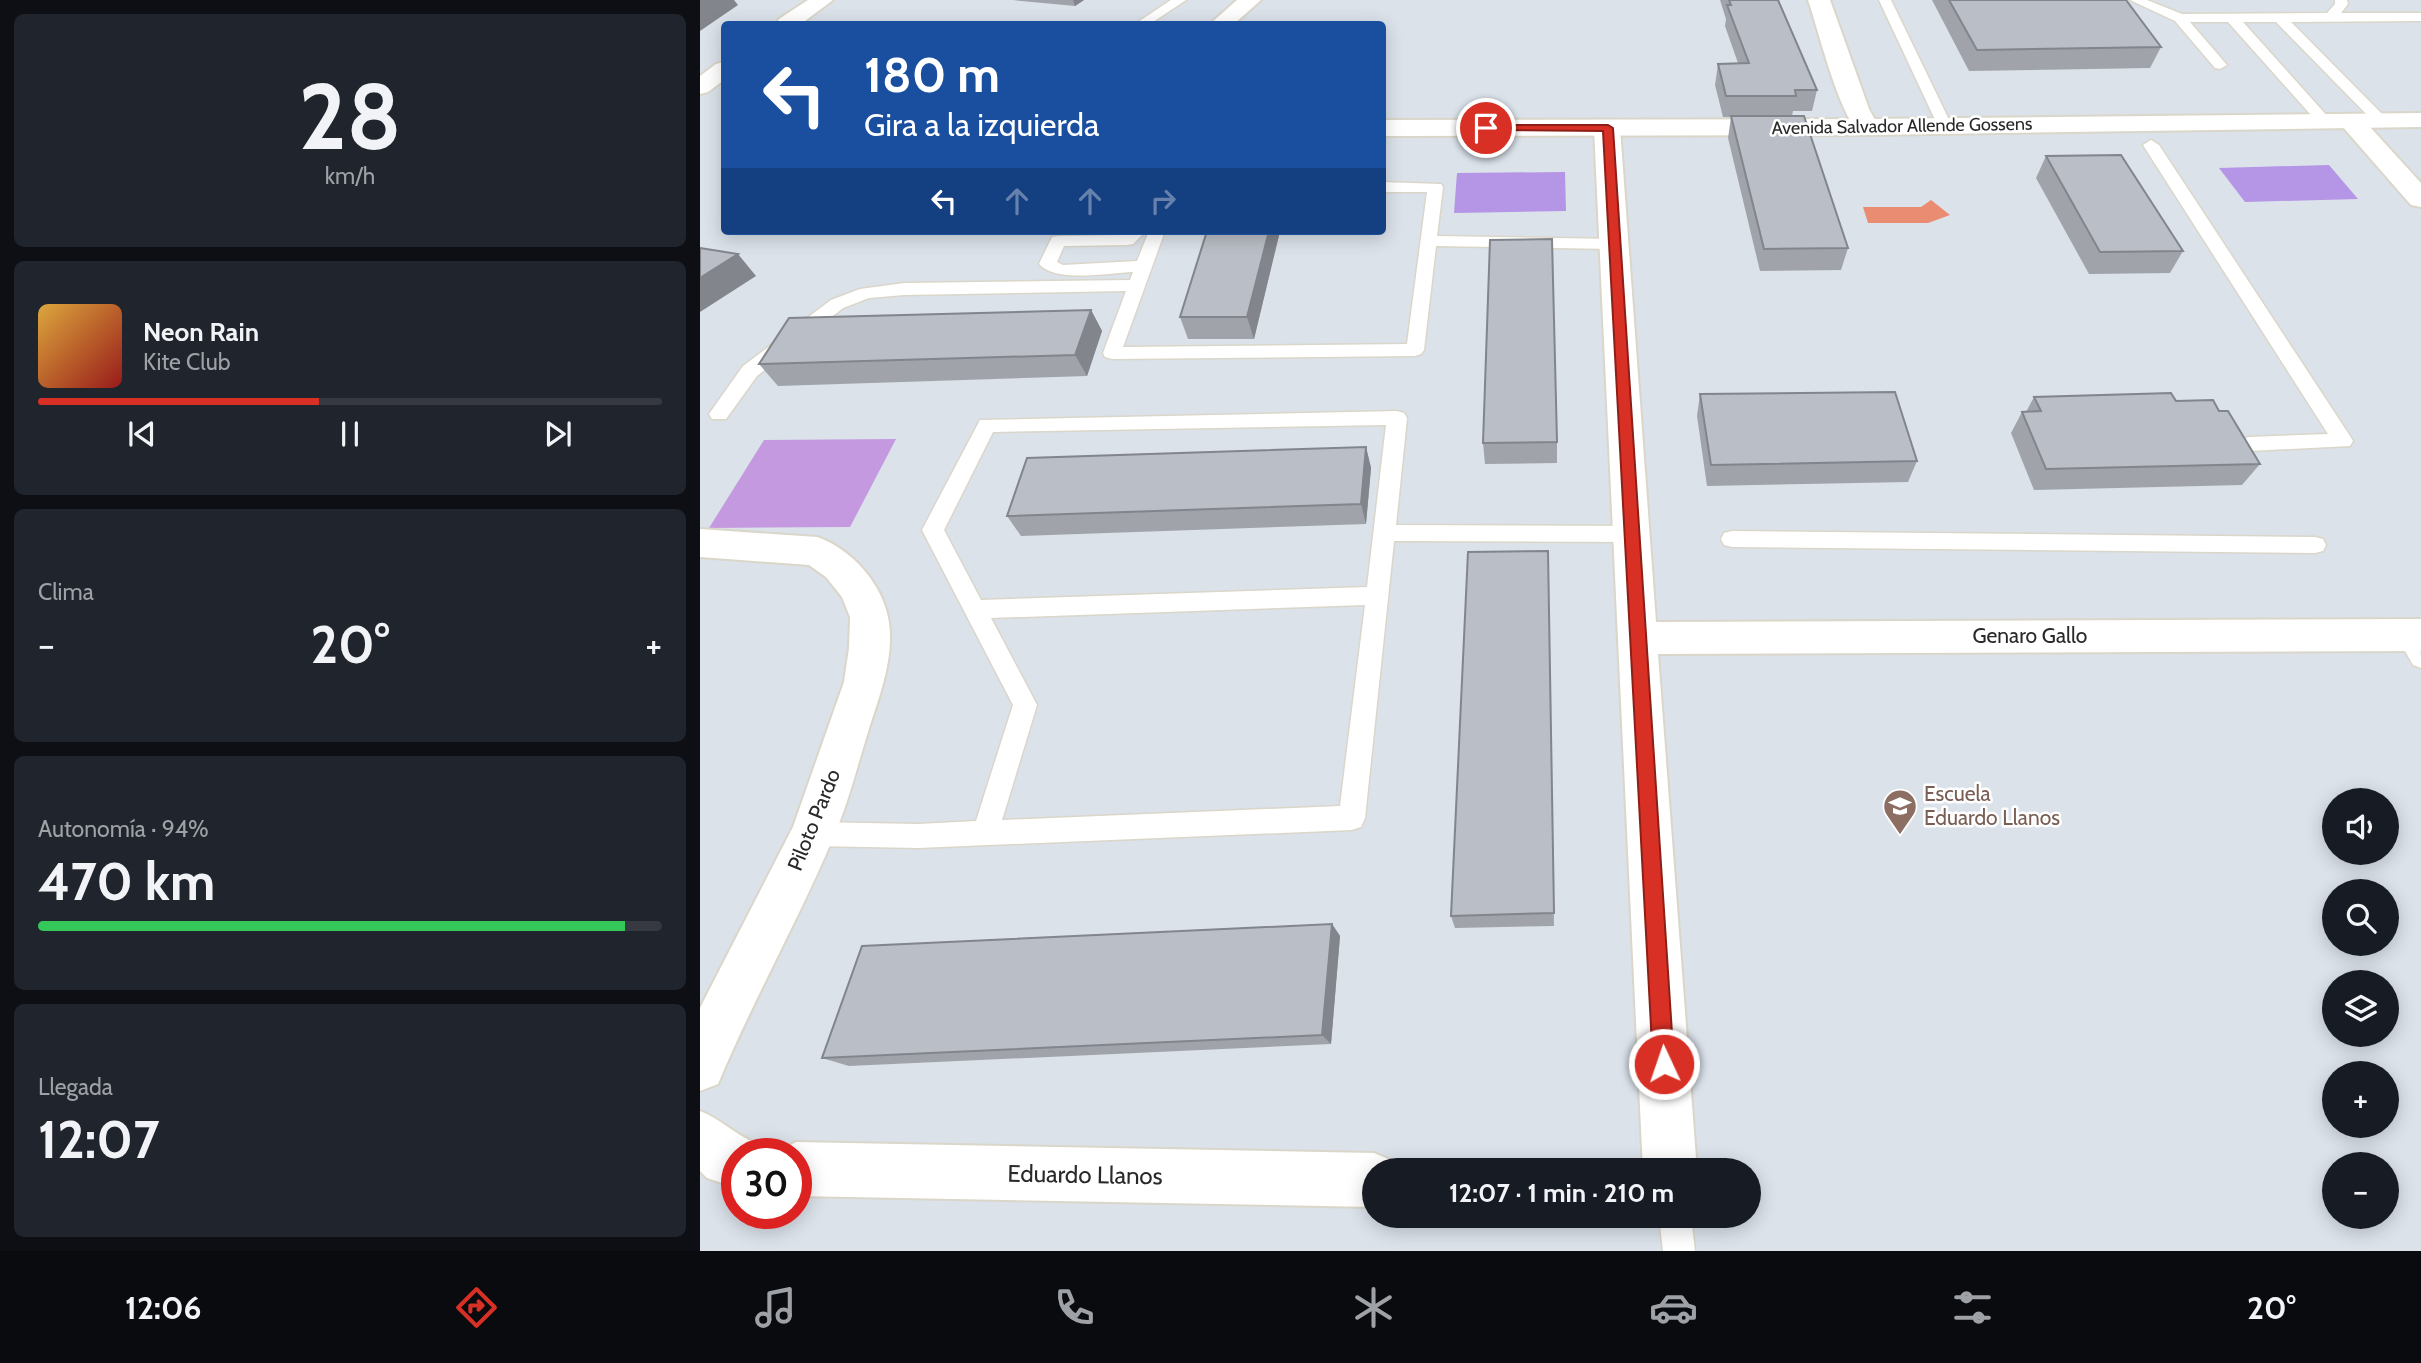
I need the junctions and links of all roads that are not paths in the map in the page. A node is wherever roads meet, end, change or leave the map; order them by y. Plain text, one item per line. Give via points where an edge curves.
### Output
1 (822, 0) edge
2 (1180, 0) edge
3 (1250, 0) edge
4 (1819, 0) edge
5 (1885, 0) edge
6 (2136, 0) edge
7 (2341, 0) edge
8 (2421, 17) edge
9 (2180, 18) junction
10 (2280, 18) junction
11 (2331, 18) junction
12 (2232, 19) junction
13 (791, 21) edge
14 (1147, 21) edge
15 (1225, 21) edge
16 (2220, 65) dead end
17 (721, 71) edge
18 (700, 87) edge
19 (2421, 120) edge
20 (2324, 121) junction
21 (1945, 126) junction
22 (1866, 127) junction
23 (1386, 128) edge
24 (2376, 132) junction
25 (1608, 138) junction
26 (2421, 142) edge
27 (1386, 145) edge
28 (2151, 145) junction
29 (1386, 187) edge
30 (2421, 199) edge
31 (1133, 235) edge
32 (1156, 235) edge
33 (1059, 236) edge
34 (1428, 242) junction
35 (1614, 243) junction
36 (1144, 267) junction
37 (1137, 285) junction
38 (719, 414) dead end
39 (2249, 444) edge
40 (1385, 533) junction
41 (1633, 534) junction
42 (1731, 539) dead end
43 (700, 543) edge
44 (2315, 545) dead end
45 (1377, 596) junction
46 (975, 609) junction
47 (1639, 638) junction
48 (2416, 642) edge
49 (986, 831) junction
50 (813, 834) junction
51 (700, 1066) edge
52 (700, 1137) edge
53 (721, 1155) edge
54 (1669, 1158) edge
55 (812, 1169) edge
56 (1362, 1180) edge
57 (1676, 1228) edge
58 (1679, 1251) edge

1 - 13 street
2 - 14 lane
3 - 15 street
4 - 22 street
5 - 21 lane
6 - 9 lane
7 - 11 lane
8 - 11 lane
9 - 12 lane
9 - 16 lane
10 - 11 lane
10 - 12 lane
10 - 24 lane
12 - 20 lane
17 - 18 street
19 - 24 street, Avenida Salvador Allende Gossens
20 - 21 street, Avenida Salvador Allende Gossens
20 - 24 street, Avenida Salvador Allende Gossens via 2351,121
21 - 22 street, Avenida Salvador Allende Gossens
22 - 25 street, Avenida Salvador Allende Gossens
23 - 25 street, Avenida Salvador Allende Gossens
24 - 26 street, Avenida Salvador Allende Gossens
24 - 28 street, Avenida Salvador Allende Gossens
24 - 30 street
25 - 27 street, Avenida Salvador Allende Gossens
25 - 28 street, Avenida Salvador Allende Gossens
25 - 35 street
28 - 39 lane via 2343,441
29 - 34 lane via 1435,187
31 - 33 lane via 1127,240
32 - 36 lane
33 - 36 lane via 1047,264 1052,268
34 - 35 lane
34 - 37 lane via 1415,350 1112,353
35 - 41 street
36 - 37 lane
37 - 38 lane via 866,293 837,304 750,371
40 - 41 lane
40 - 45 lane
40 - 46 lane via 1398,418 987,425 933,530
41 - 47 street
42 - 44 lane
43 - 50 street, Piloto Pardo via 817,551 839,567 857,590 869,617 864,682
45 - 46 lane
45 - 49 lane via 1352,818
46 - 49 lane via 1025,705
47 - 48 street, Genaro Gallo
47 - 54 street
49 - 50 lane
50 - 51 street, Piloto Pardo
52 - 53 street
55 - 56 street, Eduardo Llanos
57 - 58 lane

